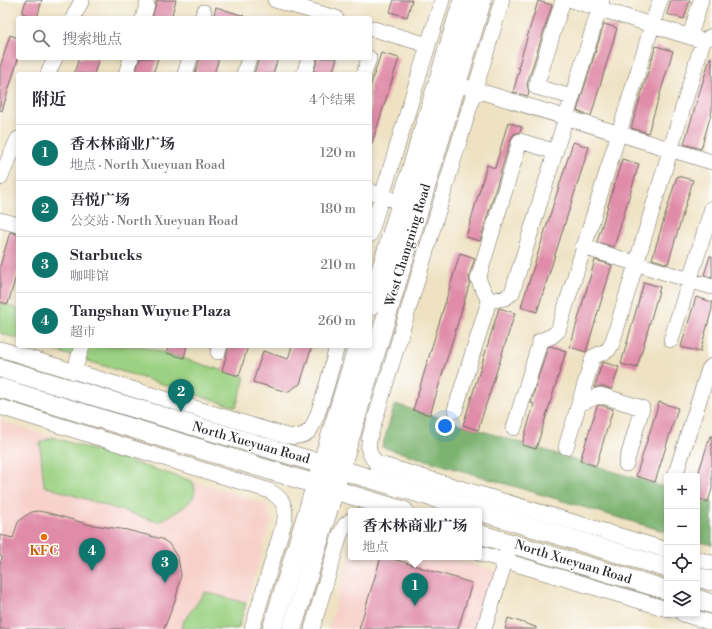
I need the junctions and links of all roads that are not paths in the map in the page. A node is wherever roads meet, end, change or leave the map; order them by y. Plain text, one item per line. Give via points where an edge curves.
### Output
1 (82, 0) edge
2 (275, 0) edge
3 (442, 0) edge
4 (463, 0) edge
5 (482, 0) edge
6 (502, 0) edge
7 (563, 0) edge
8 (572, 0) edge
9 (660, 0) edge
10 (700, 0) edge
11 (601, 4) edge
12 (74, 16) edge
13 (329, 16) edge
14 (652, 25) junction
15 (372, 29) edge
16 (702, 38) edge
17 (428, 45) junction
18 (54, 60) edge
19 (130, 60) edge
20 (189, 60) edge
21 (248, 60) edge
22 (308, 60) edge
23 (368, 60) edge
24 (49, 72) edge
25 (127, 72) edge
26 (186, 72) edge
27 (245, 72) edge
28 (305, 72) edge
29 (365, 72) edge
30 (456, 84) junction
31 (475, 91) junction
32 (572, 97) junction
33 (566, 118) junction
34 (618, 134) junction
35 (16, 143) edge
36 (670, 150) junction
37 (556, 152) junction
38 (712, 162) edge
39 (0, 178) edge
40 (376, 194) edge
41 (402, 203) junction
42 (712, 208) edge
43 (0, 220) edge
44 (372, 221) edge
45 (16, 224) edge
46 (583, 247) junction
47 (635, 264) junction
48 (690, 280) junction
49 (712, 287) edge
50 (372, 300) edge
51 (489, 301) junction
52 (671, 340) dead end
53 (81, 348) edge
54 (337, 348) edge
55 (357, 348) edge
56 (0, 349) edge
57 (712, 366) edge
58 (0, 368) edge
59 (74, 372) junction
60 (0, 388) edge
61 (579, 404) junction
62 (0, 407) edge
63 (454, 410) dead end
64 (514, 428) dead end
65 (566, 447) dead end
66 (322, 463) junction
67 (626, 464) dead end
68 (340, 469) junction
69 (676, 473) edge
70 (315, 485) junction
71 (334, 490) junction
72 (394, 508) edge
73 (469, 508) edge
74 (482, 512) edge
75 (348, 522) edge
76 (482, 536) edge
77 (664, 549) edge
78 (508, 552) junction
79 (482, 553) edge
80 (700, 559) edge
81 (712, 563) edge
82 (664, 567) edge
83 (700, 578) edge
84 (712, 581) edge
85 (664, 589) edge
86 (700, 600) edge
87 (712, 604) edge
88 (664, 608) edge
89 (693, 617) edge
90 (712, 623) edge
91 (252, 629) edge
92 (272, 629) edge
93 (292, 629) edge
94 (312, 629) edge
95 (484, 629) edge

1 - 12 street
2 - 13 street
3 - 17 street
4 - 41 main road, West Changning Road
5 - 30 main road, West Changning Road
6 - 31 street, West Changning Road
7 - 32 street via 536,87
8 - 11 street
9 - 14 street
10 - 16 street
11 - 14 street
11 - 32 street
14 - 16 street
14 - 34 street
15 - 17 street
16 - 36 street
17 - 40 street
18 - 24 street
19 - 25 street
20 - 26 street
21 - 27 street
22 - 28 street
23 - 29 street
30 - 31 street
30 - 68 main road, West Changning Road
31 - 33 street
31 - 77 street, West Changning Road via 370,436 369,455 376,463
32 - 33 street
33 - 34 street
33 - 37 street
34 - 36 street
34 - 46 street
35 - 39 street
36 - 38 street
36 - 47 street
37 - 51 street via 512,293 505,298
37 - 51 street via 520,141 478,279
40 - 41 street
40 - 44 street
41 - 50 main road, West Changning Road
42 - 48 street
43 - 45 street
46 - 47 street
46 - 64 street via 558,332 540,341
47 - 48 street
47 - 61 street via 612,344 608,350 593,357
48 - 49 street
48 - 52 street
51 - 63 street
53 - 59 street
54 - 59 street via 316,419 309,431 298,437 287,436
55 - 66 main road
56 - 59 street
57 - 69 street
58 - 66 main road, North Xueyuan Road
60 - 70 main road, North Xueyuan Road
61 - 65 street
61 - 67 street via 600,396 642,408
62 - 91 street via 270,491 281,499 285,506 285,519
66 - 68 main road, North Xueyuan Road
66 - 70 main road
68 - 71 main road, West Changning Road
68 - 73 main road, North Xueyuan Road
70 - 71 main road, North Xueyuan Road
70 - 92 main road
71 - 72 main road, North Xueyuan Road
71 - 93 main road, West Changning Road
74 - 82 main road, North Xueyuan Road
75 - 94 street via 340,535
76 - 78 main road, North Xueyuan Road
78 - 79 street
78 - 85 main road, North Xueyuan Road
78 - 88 street
78 - 95 street
80 - 81 street
83 - 84 main road
86 - 87 main road
89 - 90 street

